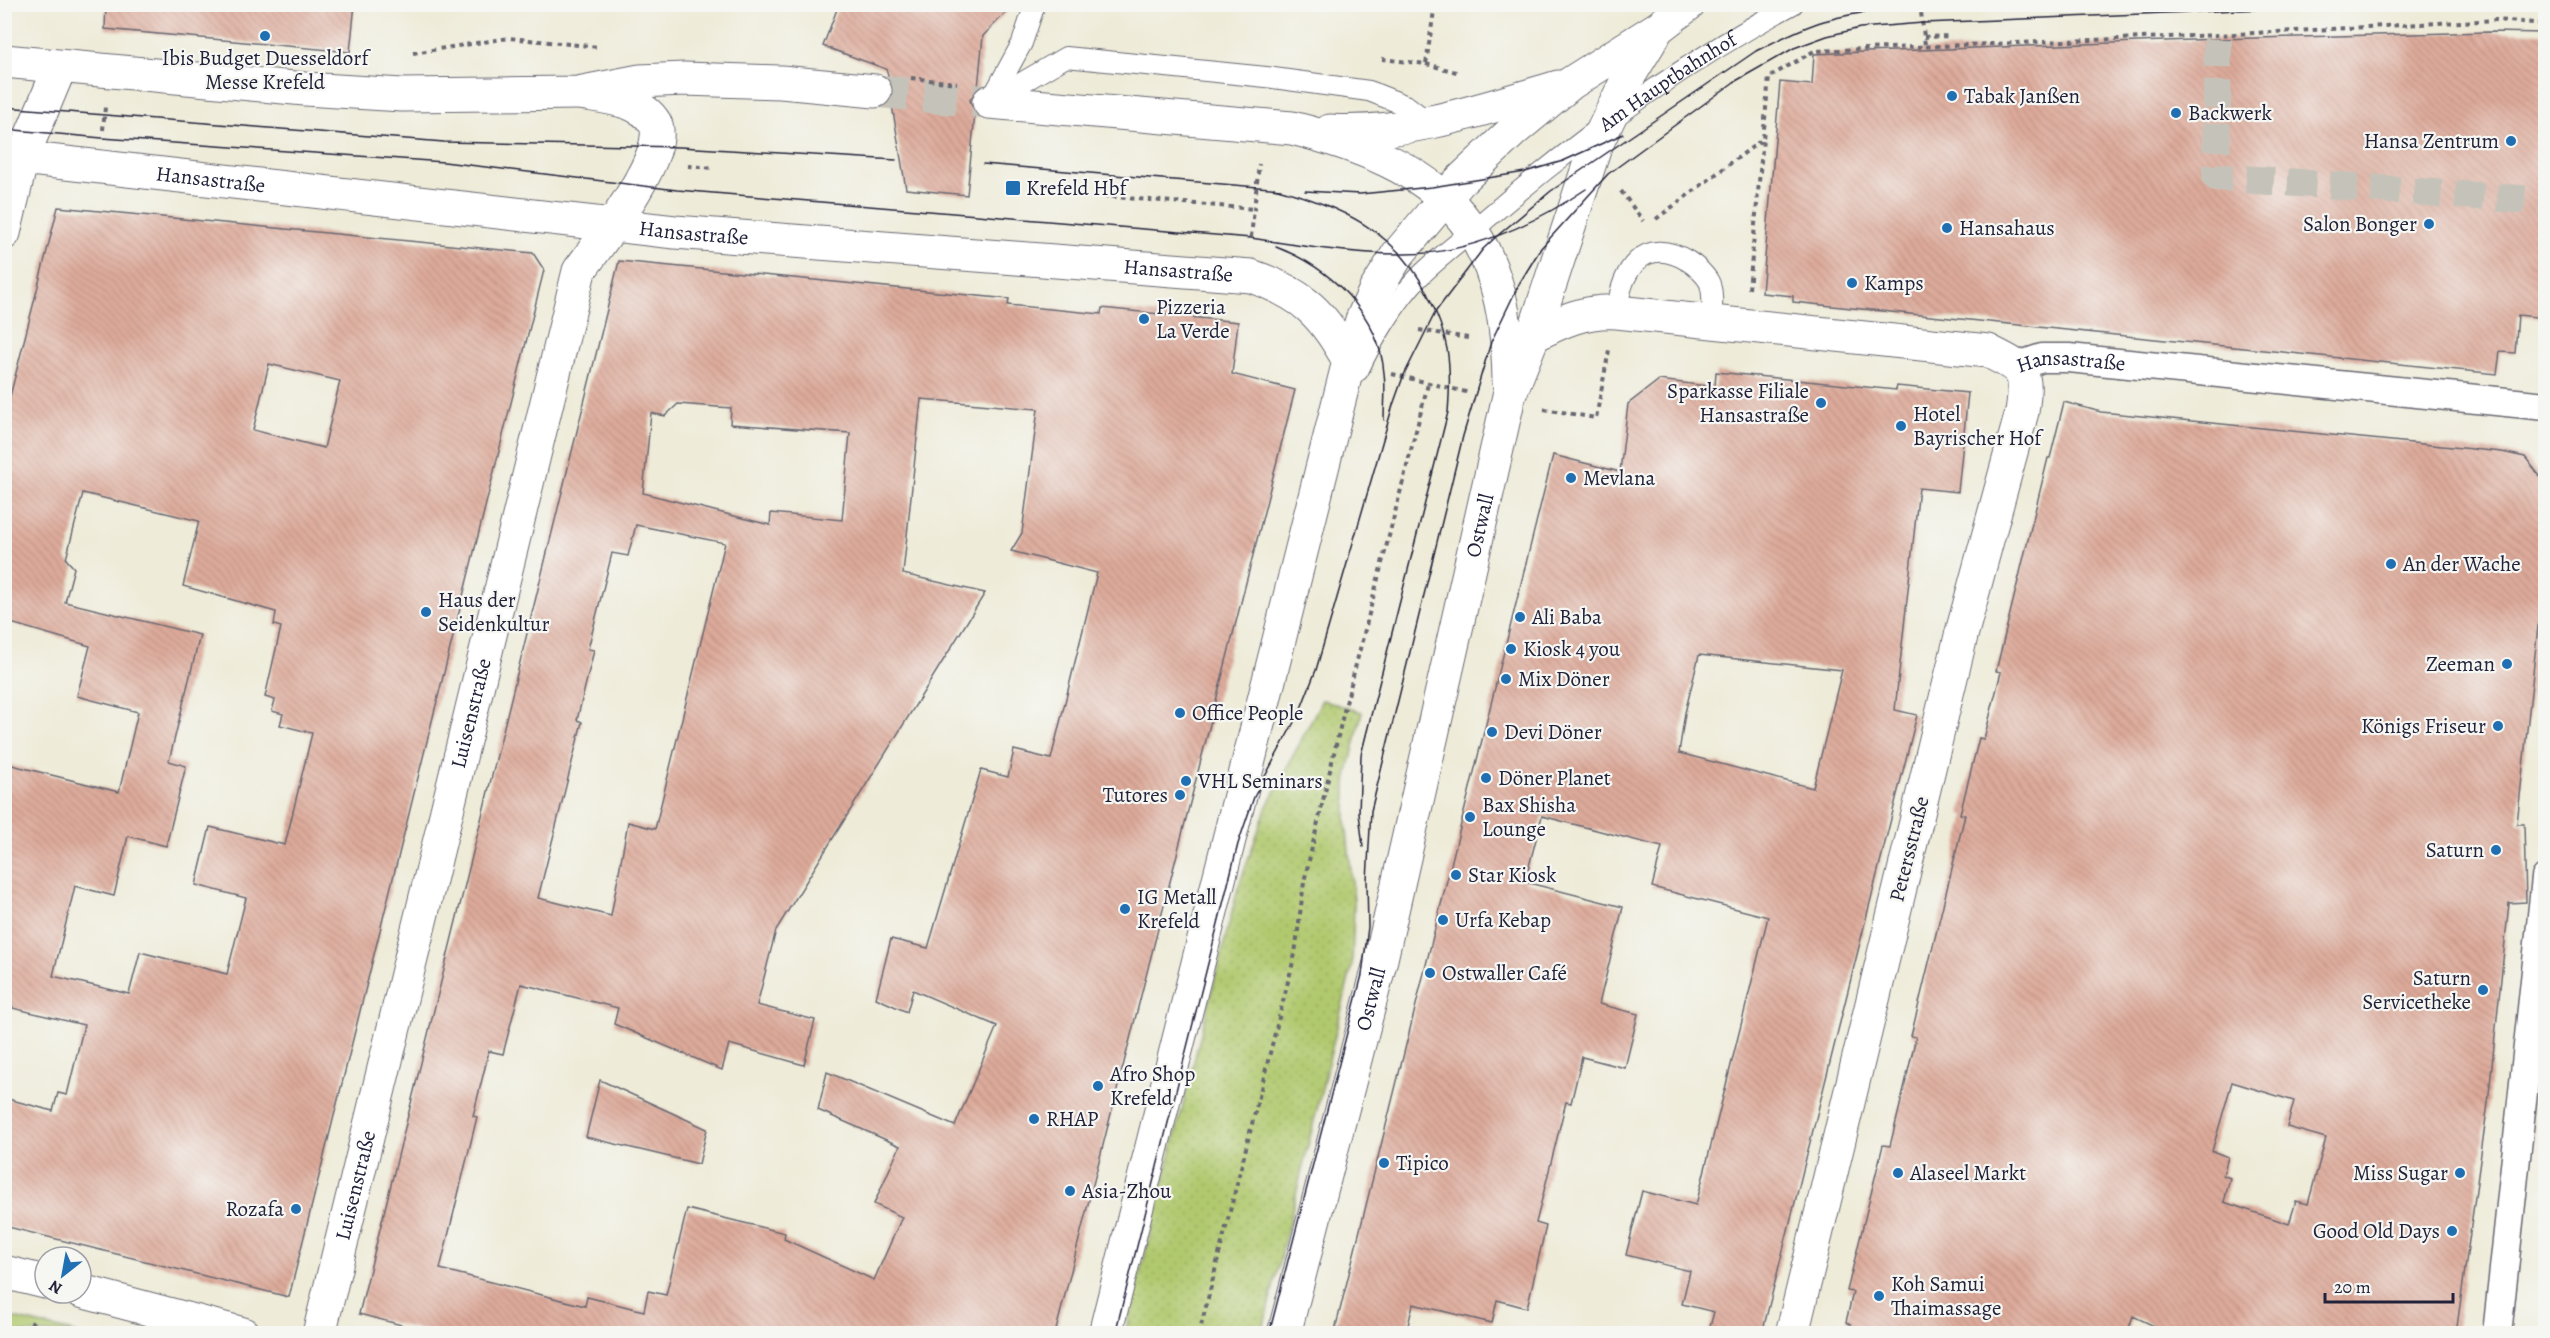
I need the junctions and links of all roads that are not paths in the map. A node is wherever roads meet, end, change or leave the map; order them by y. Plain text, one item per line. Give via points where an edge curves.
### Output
1 (1035, 4) edge
2 (1689, 4) edge
3 (1793, 4) edge
4 (1658, 28) junction
5 (4, 61) edge
6 (60, 67) junction
7 (1571, 83) junction
8 (875, 91) tunnel mouth
9 (578, 93) junction
10 (989, 102) junction
11 (1428, 122) junction
12 (1605, 123) junction
13 (1292, 128) junction
14 (13, 157) edge
15 (1444, 198) junction
16 (612, 226) junction
17 (1473, 231) junction
18 (4, 233) edge
19 (1617, 312) junction
20 (1710, 321) junction
21 (1521, 340) junction
22 (1349, 361) junction
23 (2018, 366) junction
24 (2546, 405) edge
25 (1335, 422) junction
26 (2546, 878) edge
27 (4, 1272) edge
28 (33, 1279) edge
29 (93, 1294) edge
30 (243, 1334) edge
31 (319, 1334) edge
32 (1105, 1334) edge
33 (1284, 1334) edge
34 (1792, 1334) edge
35 (2497, 1334) edge

1 - 10 lane via 1022,43
2 - 4 street, Am Hauptbahnhof
3 - 12 lane, Am Hauptbahnhof via 1742,32
4 - 7 street, Am Hauptbahnhof
4 - 12 street, Am Hauptbahnhof
5 - 6 street
6 - 9 street via 402,95
6 - 14 street
7 - 11 street via 1484,110
7 - 15 street via 1514,130
8 - 9 street via 781,82 684,79 640,81
9 - 16 street, Luisenstraße via 615,98 632,105 647,114 658,134 649,166
10 - 11 lane via 1066,57 1369,91 1407,106
10 - 13 street
11 - 13 street via 1373,130
12 - 17 lane
12 - 21 street
13 - 15 street via 1331,138 1401,166
14 - 16 street, Hansastraße
14 - 18 street
15 - 17 street
15 - 22 street via 1398,254 1375,291
16 - 22 street, Hansastraße via 1251,276 1300,298 1328,325
16 - 31 street, Luisenstraße via 579,271
17 - 21 street via 1497,284 1504,312
17 - 25 lane via 1420,277 1386,323
19 - 20 street, Hansastraße
19 - 20 lane via 1628,270 1651,252 1674,252 1710,282
19 - 21 street, Hansastraße via 1572,316
20 - 23 street, Hansastraße via 1988,351
21 - 33 street, Ostwall via 1381,959
22 - 25 street
23 - 24 street, Hansastraße via 2042,358 2069,358
23 - 34 street, Petersstraße via 2025,389 2022,412 1960,636
25 - 32 street
26 - 35 street
27 - 28 street
29 - 30 street

